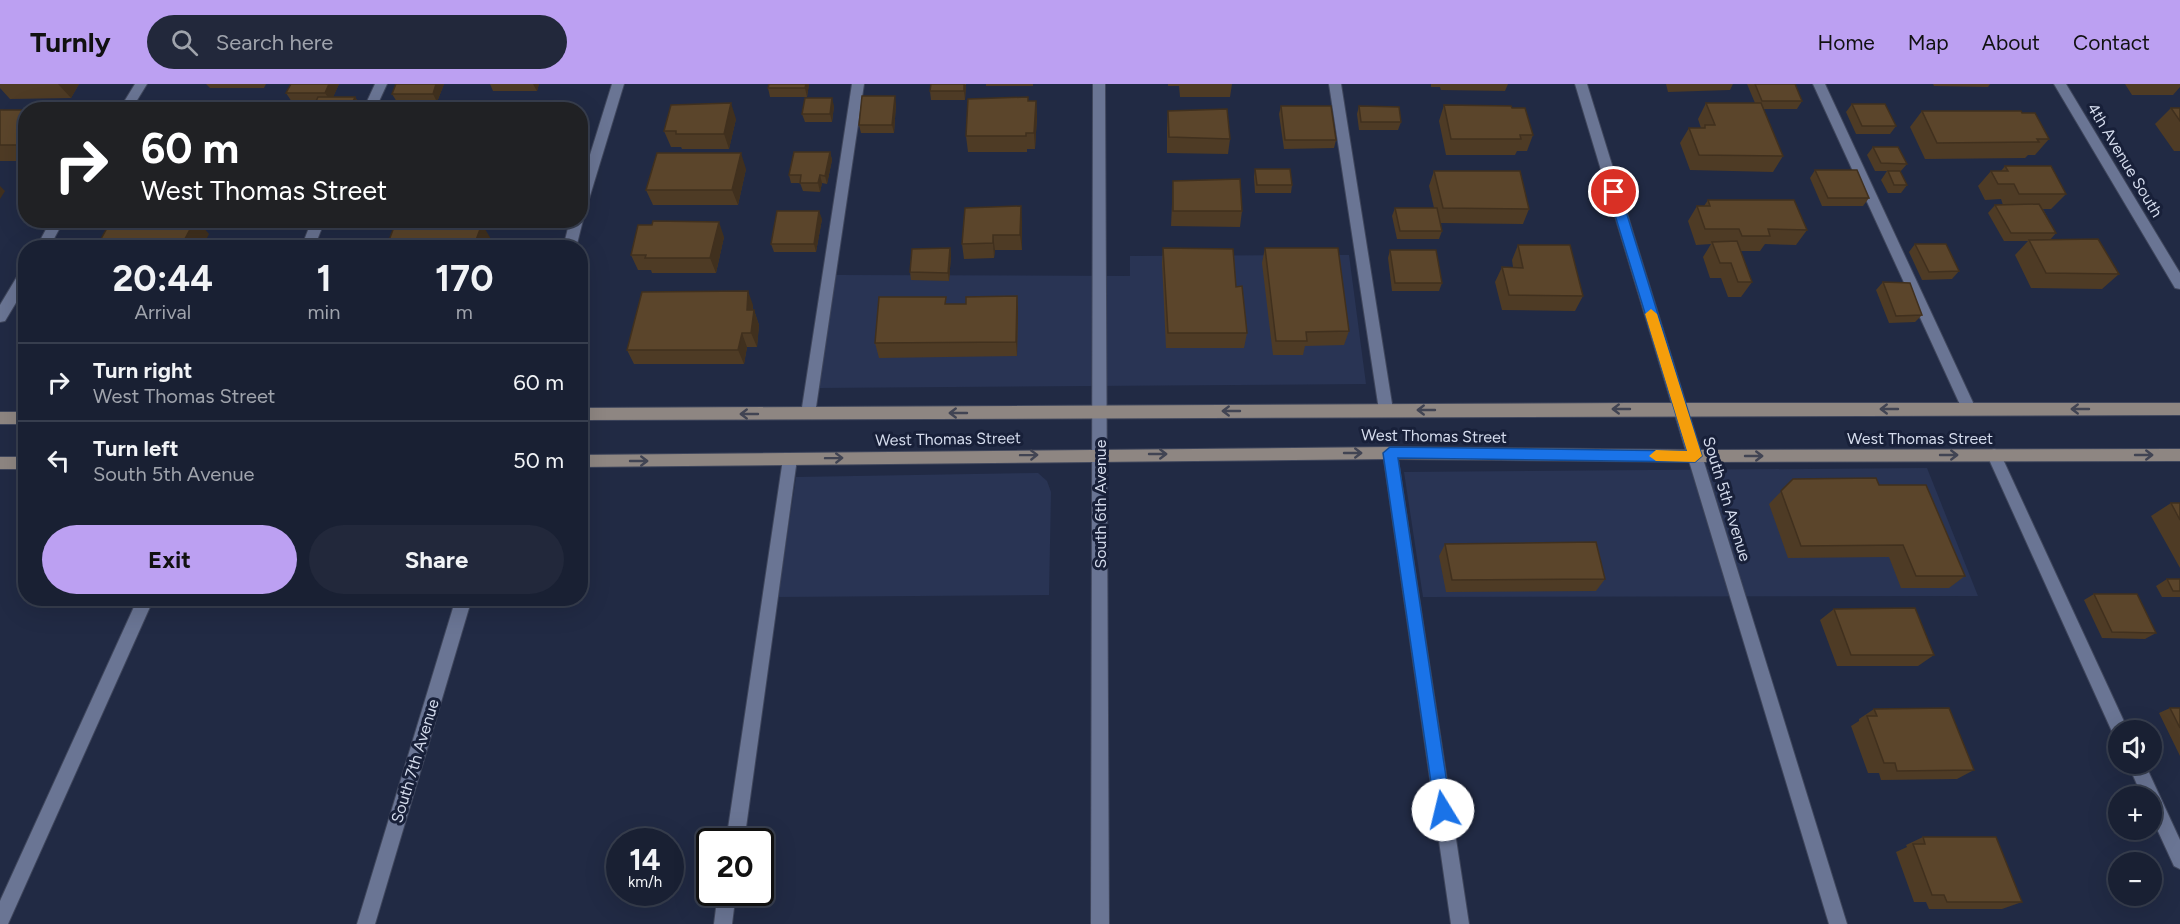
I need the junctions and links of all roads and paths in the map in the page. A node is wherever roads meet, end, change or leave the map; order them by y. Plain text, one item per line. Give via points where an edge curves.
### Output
1 (141, 84) edge
2 (381, 84) edge
3 (618, 84) edge
4 (858, 84) edge
5 (1099, 84) edge
6 (1335, 84) edge
7 (1581, 84) edge
8 (1819, 84) edge
9 (2060, 84) edge
10 (130, 102) edge
11 (373, 102) edge
12 (588, 183) edge
13 (2180, 284) edge
14 (18, 287) edge
15 (0, 317) edge
16 (1680, 409) junction
17 (1969, 409) junction
18 (2180, 409) edge
19 (1386, 410) junction
20 (1101, 413) junction
21 (588, 414) edge
22 (808, 414) junction
23 (18, 417) edge
24 (0, 418) edge
25 (1390, 453) junction
26 (1100, 454) junction
27 (1994, 455) junction
28 (2180, 455) edge
29 (1695, 456) junction
30 (790, 459) junction
31 (588, 461) edge
32 (18, 463) edge
33 (0, 464) edge
34 (142, 606) edge
35 (462, 606) edge
36 (2115, 720) edge
37 (2162, 821) edge
38 (737, 828) edge
39 (2180, 860) edge
40 (725, 906) edge
41 (0, 921) edge
42 (366, 924) edge
43 (723, 924) edge
44 (1100, 924) edge
45 (1460, 924) edge
46 (1838, 924) edge

1 - 10 street
2 - 11 street
3 - 12 street
4 - 22 street
5 - 20 street, South 6th Avenue
6 - 19 street
7 - 16 street, South 5th Avenue
8 - 17 street
9 - 13 street, 4th Avenue South
14 - 15 street
17 -> 16 main road, West Thomas Street
16 -> 19 main road, West Thomas Street
16 - 29 street, South 5th Avenue
18 -> 17 main road, West Thomas Street
19 -> 20 main road, West Thomas Street
20 -> 22 main road, West Thomas Street
20 - 26 street, South 6th Avenue
22 -> 21 main road, West Thomas Street
23 - 24 main road
26 -> 25 main road, West Thomas Street
25 - 29 main road, West Thomas Street
25 - 45 street
30 -> 26 main road, West Thomas Street
26 - 44 street, South 6th Avenue
27 -> 28 main road, West Thomas Street
29 -> 27 main road, West Thomas Street
27 - 36 street
29 - 46 street, South 5th Avenue
31 -> 30 main road, West Thomas Street
30 - 38 street
32 - 33 main road
34 - 41 street
35 - 42 street, South 7th Avenue
37 - 39 street
40 - 43 street

